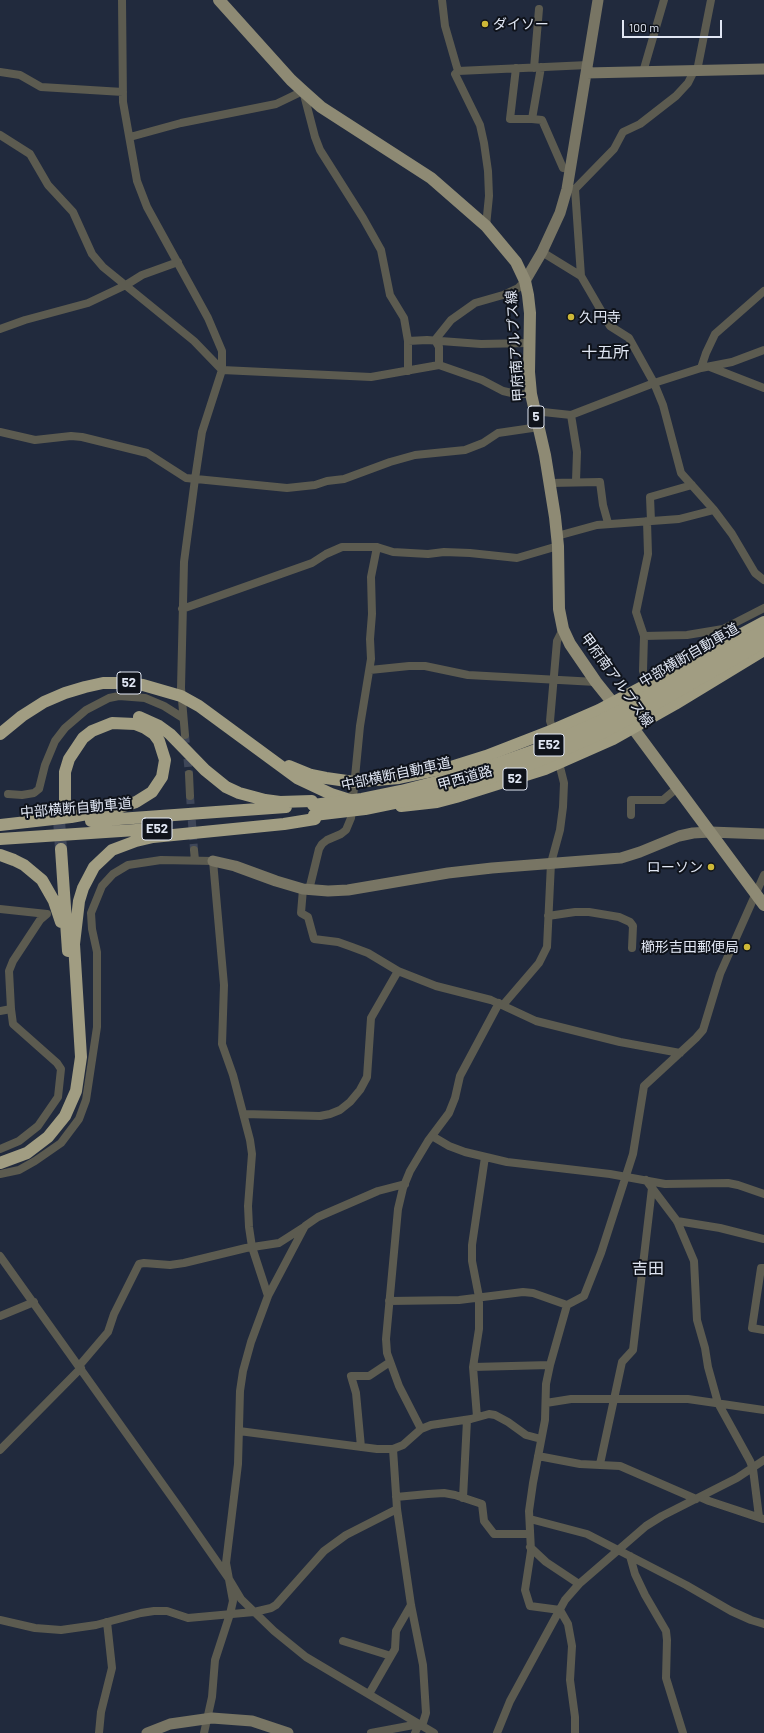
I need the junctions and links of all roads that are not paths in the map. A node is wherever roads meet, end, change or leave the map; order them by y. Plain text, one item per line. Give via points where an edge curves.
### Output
1 (122, 0) edge
2 (219, 0) edge
3 (442, 0) edge
4 (598, 0) edge
5 (664, 0) edge
6 (711, 0) edge
7 (538, 9) dead end
8 (537, 67) junction
9 (516, 68) junction
10 (587, 69) junction
11 (764, 70) edge
12 (458, 71) junction
13 (696, 71) junction
14 (0, 72) edge
15 (643, 72) junction
16 (303, 90) junction
17 (123, 92) junction
18 (532, 119) junction
19 (0, 135) edge
20 (130, 137) junction
21 (571, 168) junction
22 (571, 189) junction
23 (486, 226) junction
24 (542, 252) junction
25 (178, 262) junction
26 (581, 276) junction
27 (525, 281) junction
28 (126, 285) junction
29 (764, 291) edge
30 (0, 329) edge
31 (435, 340) junction
32 (408, 341) junction
33 (529, 342) junction
34 (764, 350) edge
35 (439, 365) junction
36 (705, 367) junction
37 (222, 370) junction
38 (408, 371) junction
39 (654, 383) junction
40 (764, 388) edge
41 (531, 394) junction
42 (536, 414) junction
43 (572, 415) junction
44 (539, 427) junction
45 (0, 432) edge
46 (195, 479) junction
47 (576, 481) junction
48 (550, 483) junction
49 (692, 485) junction
50 (714, 510) junction
51 (649, 521) junction
52 (608, 523) junction
53 (558, 541) junction
54 (377, 547) junction
55 (764, 580) edge
56 (764, 608) edge
57 (182, 609) junction
58 (764, 622) edge
59 (563, 629) junction
60 (764, 630) edge
61 (644, 636) junction
62 (764, 642) edge
63 (764, 650) edge
64 (370, 670) junction
65 (554, 680) junction
66 (596, 682) junction
67 (648, 685) junction
68 (182, 696) junction
69 (612, 703) junction
70 (183, 718) junction
71 (633, 728) junction
72 (553, 730) junction
73 (0, 734) edge
74 (185, 735) tunnel mouth
75 (254, 746) junction
76 (559, 763) junction
77 (188, 774) tunnel mouth
78 (354, 782) junction
79 (677, 788) junction
80 (8, 794) dead end
81 (190, 796) tunnel mouth
82 (352, 801) junction
83 (313, 810) junction
84 (631, 815) dead end
85 (0, 825) edge
86 (0, 829) edge
87 (710, 832) junction
88 (764, 834) edge
89 (0, 839) edge
90 (64, 849) tunnel mouth
91 (194, 850) tunnel mouth
92 (0, 855) edge
93 (194, 860) junction
94 (213, 861) junction
95 (551, 863) junction
96 (764, 874) edge
97 (306, 889) junction
98 (755, 894) junction
99 (764, 904) edge
100 (0, 909) edge
101 (548, 916) junction
102 (71, 944) junction
103 (632, 948) dead end
104 (398, 971) junction
105 (501, 1004) junction
106 (11, 1009) junction
107 (0, 1011) edge
108 (680, 1053) junction
109 (244, 1114) junction
110 (432, 1136) junction
111 (0, 1149) edge
112 (0, 1157) edge
113 (485, 1157) junction
114 (0, 1163) edge
115 (0, 1174) edge
116 (626, 1177) junction
117 (646, 1180) junction
118 (405, 1184) junction
119 (652, 1188) junction
120 (764, 1194) edge
121 (677, 1221) junction
122 (305, 1226) junction
123 (764, 1239) edge
124 (252, 1247) junction
125 (0, 1256) edge
126 (764, 1268) edge
127 (268, 1296) junction
128 (479, 1297) junction
129 (389, 1301) junction
130 (34, 1302) junction
131 (567, 1305) junction
132 (0, 1316) edge
133 (764, 1330) edge
134 (390, 1362) junction
135 (550, 1365) junction
136 (80, 1367) junction
137 (473, 1367) junction
138 (614, 1398) junction
139 (546, 1403) junction
140 (718, 1403) junction
141 (764, 1410) edge
142 (477, 1417) junction
143 (467, 1420) junction
144 (239, 1430) junction
145 (421, 1430) junction
146 (541, 1439) junction
147 (361, 1447) junction
148 (393, 1449) junction
149 (0, 1450) edge
150 (538, 1456) junction
151 (764, 1460) edge
152 (600, 1464) junction
153 (753, 1468) junction
154 (396, 1497) junction
155 (463, 1498) junction
156 (698, 1498) junction
157 (396, 1510) junction
158 (761, 1518) edge
159 (530, 1519) junction
160 (530, 1534) junction
161 (530, 1547) junction
162 (619, 1550) junction
163 (630, 1556) junction
164 (229, 1579) junction
165 (579, 1584) junction
166 (411, 1605) junction
167 (560, 1610) junction
168 (254, 1612) junction
169 (230, 1614) junction
170 (0, 1620) edge
171 (107, 1622) junction
172 (764, 1624) edge
173 (343, 1641) dead end
174 (391, 1656) junction
175 (369, 1694) junction
176 (207, 1719) junction
177 (421, 1724) junction
178 (99, 1733) edge
179 (147, 1733) edge
180 (204, 1733) edge
181 (288, 1733) edge
182 (371, 1733) edge
183 (415, 1733) edge
184 (434, 1733) edge
185 (497, 1733) edge
186 (575, 1733) edge
187 (683, 1733) edge

1 - 17 street
2 - 16 main road, 甲府南アルプス線 / 5
3 - 12 street via 445,26
4 - 10 street
5 - 15 street
6 - 13 street
7 - 8 street
8 - 9 street
8 - 10 street
8 - 18 street
9 - 12 street
9 - 18 street via 510,119
10 - 15 street
10 - 21 street
11 - 13 street
12 - 23 street via 455,74 480,125 484,143 489,196
13 - 15 street
13 - 22 street via 688,83 670,100 640,124 623,132 614,149
14 - 17 street via 20,75 41,87
16 - 20 street via 276,104 181,123
16 - 23 main road, 甲府南アルプス線 / 5 via 321,107 431,178
16 - 32 street via 320,150 381,250 390,295 404,318
17 - 20 street
18 - 21 street via 542,120 563,168
19 - 28 street via 30,154 48,185 73,212 92,254 103,267
20 - 25 street via 137,181 147,207
21 - 22 street
22 - 24 street
22 - 26 street
23 - 27 main road, 甲府南アルプス線 / 5 via 516,262
24 - 26 street
24 - 27 street
25 - 28 street via 142,275
25 - 37 street via 208,318 222,351
26 - 39 street via 610,326 629,338
27 - 31 street via 518,288 464,310 451,320
27 - 33 main road, 甲府南アルプス線 / 5 via 530,313
28 - 30 street via 88,303
28 - 37 street via 194,341
29 - 36 street via 715,334 706,353
31 - 32 street
31 - 33 street via 481,344
31 - 35 street via 439,347
32 - 38 street
33 - 41 main road, 甲府南アルプス線 / 5
34 - 36 street via 732,362
35 - 38 street
35 - 41 street via 482,380 503,391
36 - 39 street
36 - 40 street
37 - 38 street via 371,377
37 - 46 street via 202,432
39 - 43 street
39 - 49 street via 663,405 681,473
41 - 42 main road, 甲府南アルプス線 / 5
42 - 43 street via 543,412
42 - 44 main road, 甲府南アルプス線 / 5
43 - 47 street via 577,452
44 - 46 street via 498,433 483,443 465,450 415,455 344,479 315,485 287,488
44 - 48 main road, 甲府南アルプス線 / 5
45 - 46 street via 34,440 82,437 138,450 186,478
46 - 57 street via 184,562
47 - 48 street
47 - 52 street via 600,482
48 - 53 main road, 甲府南アルプス線 / 5
49 - 50 street
49 - 51 street via 650,497
50 - 51 street via 679,519
50 - 55 street via 755,573
51 - 52 street
51 - 61 street via 648,554 636,612
52 - 53 street
53 - 54 street via 517,558 470,553 393,552
53 - 59 main road, 甲府南アルプス線 / 5 via 559,609
54 - 57 street via 342,547 312,563
54 - 64 street via 371,577
56 - 61 street via 724,629 687,635
57 - 68 street
58 - 67 highway, 甲西道路 / 52
59 - 65 street via 557,642
59 - 66 main road, 甲府南アルプス線 / 5
60 - 83 highway, 中部横断自動車道 / E52, bridge via 602,720 536,750 454,778
61 - 67 street via 642,671
62 - 83 highway, 中部横断自動車道 / E52, bridge via 629,718 540,761 452,790 365,810
63 - 71 highway, 甲西道路 / 52
64 - 65 street via 425,666 468,675
64 - 78 street
65 - 66 street
65 - 72 street via 550,721
66 - 69 main road, 甲府南アルプス線 / 5
67 - 69 highway, 甲西道路 / 52
68 - 70 street
68 - 73 highway, 甲西道路 / 52 via 143,685 103,683 65,693 44,702
68 - 75 highway, 甲西道路 / 52
69 - 71 main road, 甲府南アルプス線 / 5
69 - 72 highway, 甲西道路 / 52
70 - 74 street
70 - 80 street via 145,698 109,698 86,710 64,728 44,765 39,789 34,793 22,795
71 - 76 highway, 甲西道路 / 52 via 613,740
71 - 79 main road, 甲府南アルプス線 / 5
72 - 78 highway, 甲西道路 / 52 via 451,767 399,778
75 - 78 highway, 甲西道路 / 52 via 278,761 305,773
75 - 82 highway, 甲西道路 / 52 via 297,778
76 - 82 highway, 甲西道路 / 52 via 480,791 437,802 395,806
76 - 95 street via 564,783 563,807
77 - 81 street
78 - 82 street
79 - 84 street via 663,800 631,800
79 - 87 main road, 甲府南アルプス線 / 5
82 - 97 street via 351,818 346,830 327,840 319,849
83 - 85 highway via 239,793 215,779 159,726 135,716 122,715 98,719 76,734 68,745 61,757 58,772 61,805 69,759 83,738 92,731 112,723 135,724 154,734 159,741 165,760 162,777 152,792 127,806 102,812
83 - 86 highway, 中部横断自動車道 / E52 via 107,819
83 - 89 highway, 中部横断自動車道 / E52 via 267,821
83 - 102 highway via 284,824 153,837 112,850 94,867 83,888
87 - 88 street
87 - 95 street via 679,836 622,858
87 - 98 main road, 甲府南アルプス線 / 5
90 - 102 highway
91 - 93 street
92 - 102 highway via 24,865 42,880
93 - 94 street
93 - 115 street via 161,860 128,865 113,874 102,886 87,912 97,952 97,1027 86,1100 79,1119 61,1143 19,1170
94 - 97 street
94 - 109 street via 224,985 222,1044
95 - 97 street via 448,873 348,890
95 - 101 street
96 - 98 street
97 - 104 street via 301,913 308,918 314,939 352,946
98 - 99 main road, 甲府南アルプス線 / 5
98 - 108 street via 720,974 702,1030
100 - 106 street via 48,914 40,920 12,961 9,971
101 - 103 street via 589,912 619,917 633,926
101 - 105 street via 547,947 544,955
102 - 112 highway via 75,1056 70,1089 59,1114 40,1137 16,1152
102 - 114 highway via 81,1050 80,1075 76,1091 65,1116 48,1137 27,1153
104 - 105 street via 436,986
104 - 109 street via 371,1018 367,1076 350,1102 340,1110 320,1116
105 - 108 street via 552,1026
105 - 110 street via 460,1076 449,1113
106 - 107 street
106 - 111 street via 13,1024 61,1069 58,1097 38,1126 19,1141
108 - 116 street via 644,1086 633,1154
109 - 124 street via 252,1154 248,1206
110 - 113 street via 449,1146
110 - 118 street via 410,1171
113 - 116 street via 526,1165
113 - 128 street via 472,1245 472,1261
116 - 117 street
116 - 131 street via 584,1296
117 - 119 street
117 - 120 street via 665,1184 728,1183
118 - 122 street via 378,1191 318,1217
118 - 129 street via 398,1209
119 - 121 street
119 - 138 street via 633,1350 622,1362
121 - 123 street
121 - 140 street via 694,1261 697,1320
122 - 124 street via 279,1242
122 - 127 street
124 - 127 street
124 - 136 street via 184,1263 139,1264 114,1314 108,1332
125 - 130 street
126 - 133 street via 761,1268 752,1328
127 - 144 street via 243,1371
128 - 129 street
128 - 131 street via 523,1292
128 - 137 street via 479,1329
129 - 134 street via 386,1339
130 - 132 street
130 - 136 street
131 - 135 street
134 - 145 street
134 - 147 street via 370,1376 352,1376
135 - 137 street
135 - 139 street
136 - 149 street
136 - 164 street
137 - 142 street
138 - 139 street via 571,1399
138 - 140 street via 688,1399
138 - 152 street
139 - 146 street
140 - 141 street
140 - 153 street
142 - 143 street
142 - 146 street via 495,1415 526,1435
143 - 145 street via 431,1425
143 - 155 street
144 - 147 street
144 - 164 street via 238,1464 226,1563
145 - 148 street via 403,1445
146 - 150 street
147 - 148 street
148 - 154 street
150 - 152 street via 580,1464
150 - 159 street
151 - 153 street
152 - 156 street via 620,1466
153 - 156 street
153 - 158 street
154 - 155 street via 444,1493
154 - 157 street
155 - 160 street via 482,1504 484,1521 494,1534
156 - 158 street
156 - 162 street via 646,1526
157 - 166 street
157 - 168 street via 341,1539 324,1551 276,1605
159 - 160 street
159 - 162 street via 587,1534
160 - 161 street
161 - 165 street via 546,1562
161 - 167 street via 525,1590 530,1606
162 - 163 street
162 - 165 street
163 - 172 street via 732,1611
163 - 187 street via 645,1595 666,1631 666,1678
164 - 168 street via 241,1599
164 - 169 street via 233,1601
165 - 167 street
166 - 174 street via 396,1631 395,1649
166 - 177 street via 422,1665 426,1713
167 - 185 street via 510,1701
167 - 186 street via 571,1634 570,1680
168 - 169 street
168 - 175 street via 306,1657
169 - 171 street via 188,1618 167,1611 154,1611
169 - 176 street via 215,1660
170 - 171 street via 35,1628 62,1630
171 - 178 street via 112,1668 101,1712
173 - 174 street
174 - 175 street
175 - 177 street
176 - 179 street via 170,1724
176 - 180 street
176 - 181 street via 252,1721
177 - 182 street
177 - 183 street
177 - 184 street

